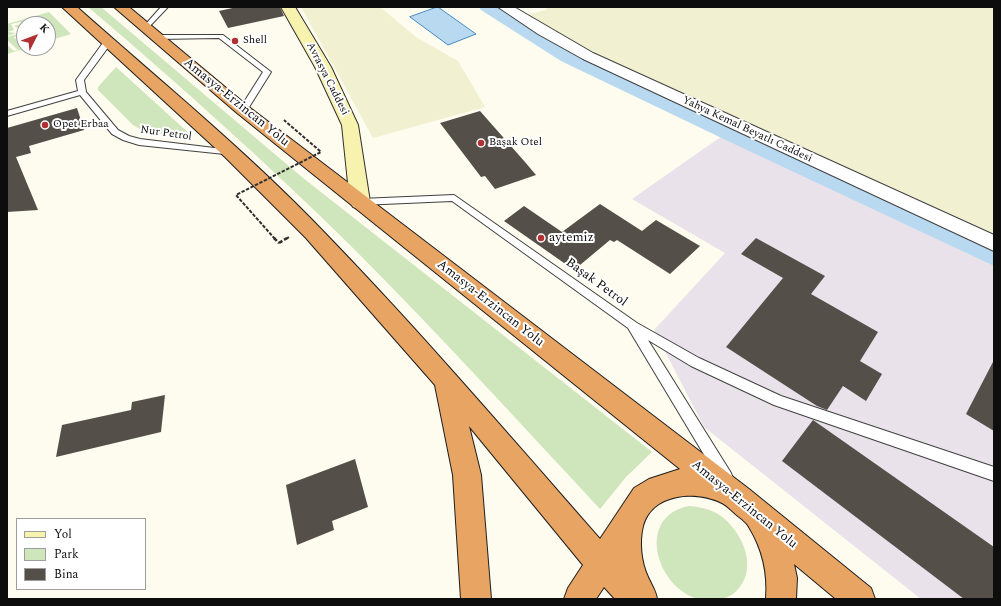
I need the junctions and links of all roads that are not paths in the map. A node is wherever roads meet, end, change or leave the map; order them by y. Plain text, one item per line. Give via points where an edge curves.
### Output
1 (69, 7) edge
2 (121, 7) edge
3 (165, 7) edge
4 (288, 7) edge
5 (505, 7) edge
6 (151, 32) junction
7 (108, 42) junction
8 (82, 92) junction
9 (243, 110) junction
10 (7, 114) edge
11 (231, 153) junction
12 (360, 202) junction
13 (994, 244) edge
14 (632, 326) junction
15 (447, 381) junction
16 (994, 474) edge
17 (739, 499) junction
18 (633, 512) junction
19 (601, 563) junction
20 (476, 599) edge
21 (579, 599) edge
22 (636, 599) edge
23 (642, 599) edge
24 (781, 599) edge
25 (860, 599) edge

1 - 7 highway
2 - 6 highway, Amasya-Erzincan Yolu
3 - 6 lane
4 - 12 street, Avrasya Caddesi via 323,67 350,125
5 - 13 street, Yahya Kemal Beyatlı Caddesi via 588,56
6 - 9 highway, Amasya-Erzincan Yolu
6 - 9 lane via 221,36 268,72
7 - 8 lane via 80,80
7 - 11 highway
8 - 10 lane
8 - 11 lane, Nur Petrol via 116,132 126,138 139,142
9 - 12 highway, Amasya-Erzincan Yolu
11 - 15 highway via 313,233
12 - 14 lane, Başak Petrol via 454,198
12 - 17 highway, Amasya-Erzincan Yolu
14 - 16 lane via 695,362 778,401
14 - 17 lane, Başak Petrol
15 - 19 highway
15 - 20 highway via 467,475
17 - 18 highway via 715,486 691,481 667,484 648,494
17 - 24 highway via 759,519 774,543 782,571
17 - 25 highway, Amasya-Erzincan Yolu
18 - 19 highway
18 - 23 highway via 626,534 626,560
19 - 21 highway
19 - 22 highway

